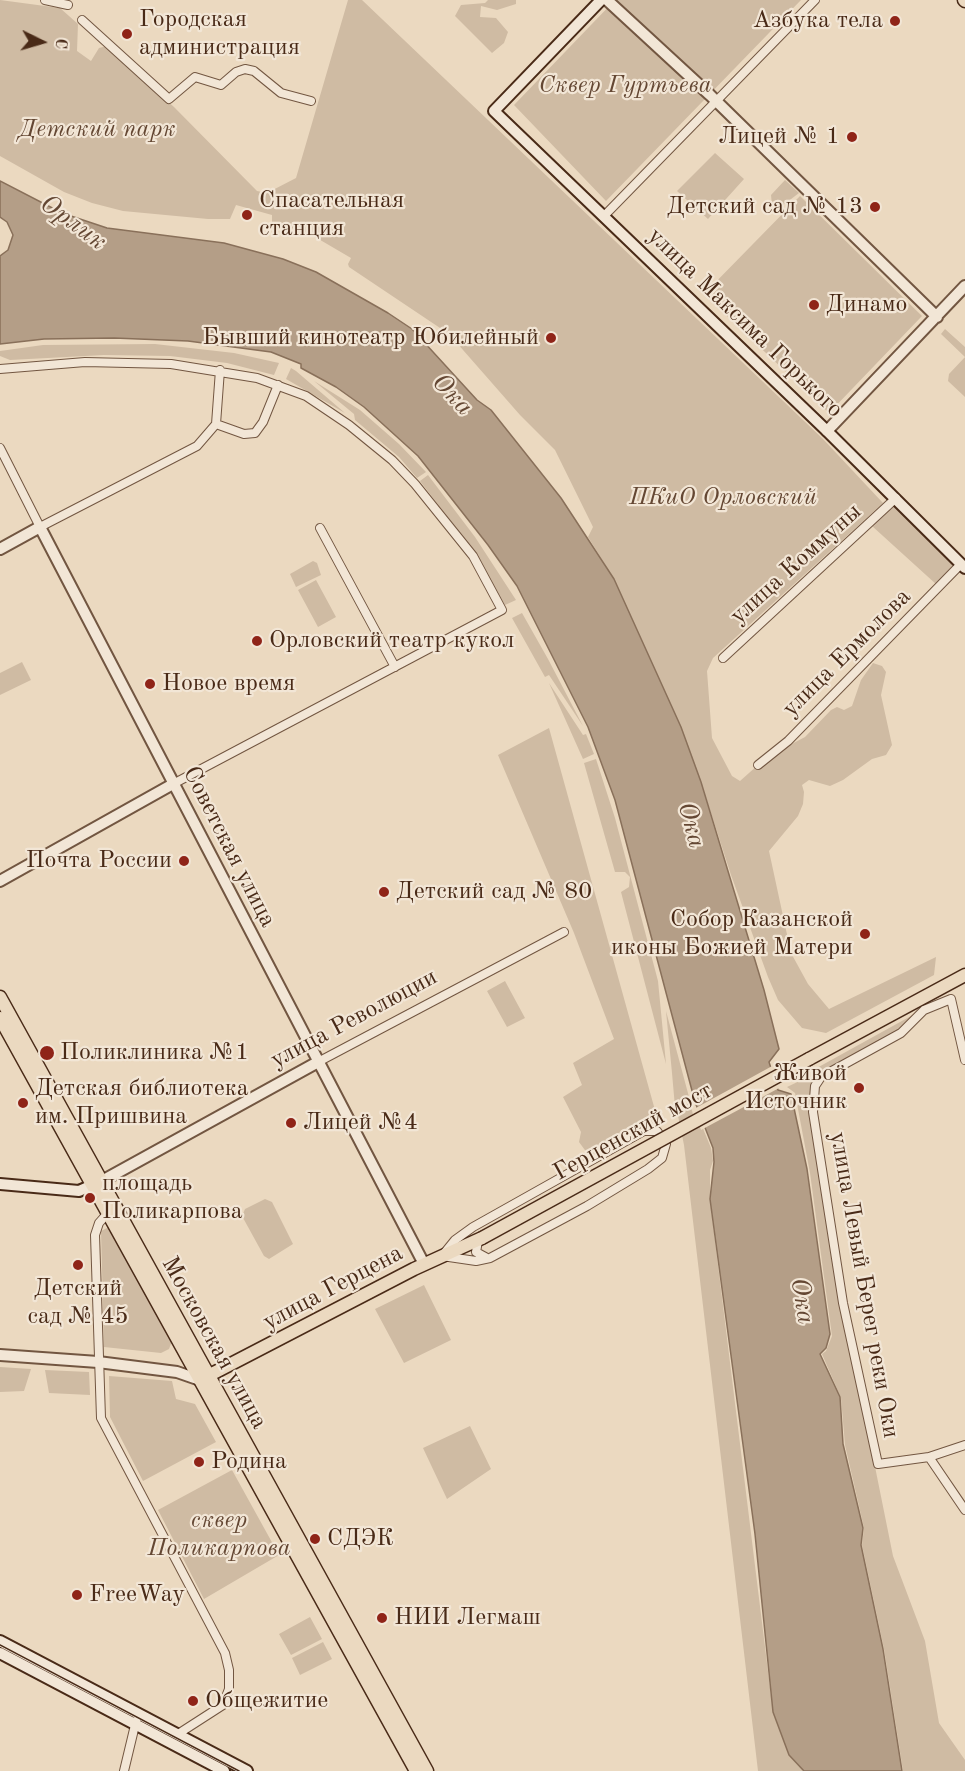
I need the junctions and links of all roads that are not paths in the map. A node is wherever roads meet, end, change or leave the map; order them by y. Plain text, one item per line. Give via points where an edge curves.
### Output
1 (45, 0) edge
2 (601, 0) edge
3 (607, 0) edge
4 (815, 0) edge
5 (68, 5) dead end
6 (82, 20) dead end
7 (311, 101) dead end
8 (716, 101) junction
9 (604, 216) junction
10 (965, 286) edge
11 (937, 317) junction
12 (0, 369) edge
13 (220, 370) junction
14 (278, 385) junction
15 (216, 424) junction
16 (828, 431) junction
17 (0, 448) edge
18 (896, 498) junction
19 (40, 527) junction
20 (320, 528) dead end
21 (0, 549) edge
22 (963, 566) edge
23 (723, 658) dead end
24 (395, 667) junction
25 (758, 765) dead end
26 (173, 784) junction
27 (0, 881) edge
28 (564, 932) dead end
29 (965, 975) edge
30 (0, 998) edge
31 (0, 1018) edge
32 (965, 1059) edge
33 (318, 1062) junction
34 (97, 1183) junction
35 (0, 1184) edge
36 (107, 1214) junction
37 (480, 1239) junction
38 (442, 1256) junction
39 (488, 1258) junction
40 (424, 1264) junction
41 (0, 1355) edge
42 (98, 1362) junction
43 (205, 1378) junction
44 (965, 1445) edge
45 (929, 1457) junction
46 (965, 1510) edge
47 (0, 1641) edge
48 (0, 1653) edge
49 (137, 1719) junction
50 (178, 1734) junction
51 (124, 1771) edge
52 (224, 1771) edge
53 (247, 1771) edge
54 (416, 1771) edge
55 (427, 1771) edge

1 - 5 street
2 - 9 street, улица Максима Горького via 494,111
3 - 8 street
4 - 8 street
6 - 7 street via 169,99 195,77 221,85 245,69 254,71 281,93
8 - 9 street
8 - 11 street
9 - 16 street, улица Максима Горького
10 - 11 street
11 - 16 street
12 - 13 street via 104,362
13 - 14 street
13 - 15 street
14 - 15 street via 255,433 244,434
14 - 24 street via 315,400 392,460 473,556 502,610
15 - 19 street via 197,446
16 - 18 street, улица Максима Горького
17 - 19 street, Советская улица
18 - 22 street, улица Максима Горького
18 - 23 street, улица Коммуны
19 - 21 street
19 - 26 street, Советская улица
20 - 24 street
22 - 25 street, улица Ермолова via 796,733
24 - 26 street
26 - 27 street
26 - 33 street, Советская улица
28 - 33 street, улица Революции
29 - 37 main road, Герценский мост, bridge
30 - 34 main road, Московская улица
31 - 34 main road, Московская улица
32 - 45 street, улица Левый Берег реки Оки via 951,999 924,1010 901,1032 821,1077 815,1086 813,1112 843,1303 878,1464
33 - 34 street, улица Революции
33 - 40 street, Советская улица
34 - 35 street via 79,1191
34 - 36 main road, Московская улица
34 - 43 main road, Московская улица
36 - 42 street via 96,1229
36 - 43 main road, Московская улица
37 - 38 main road, улица Герцена
37 - 39 street via 476,1252
38 - 39 street
38 - 39 street via 455,1240 644,1131 657,1131 665,1139 666,1153 648,1169
38 - 40 main road, улица Герцена
40 - 43 main road, улица Герцена
41 - 42 street
42 - 43 street
42 - 50 street via 101,1418 225,1653 229,1670 229,1689 223,1705
43 - 54 main road, Московская улица
43 - 55 main road, Московская улица
44 - 45 street
45 - 46 street
47 - 49 street
48 - 49 street
49 - 50 street
49 - 51 street
49 - 52 street
50 - 53 street

